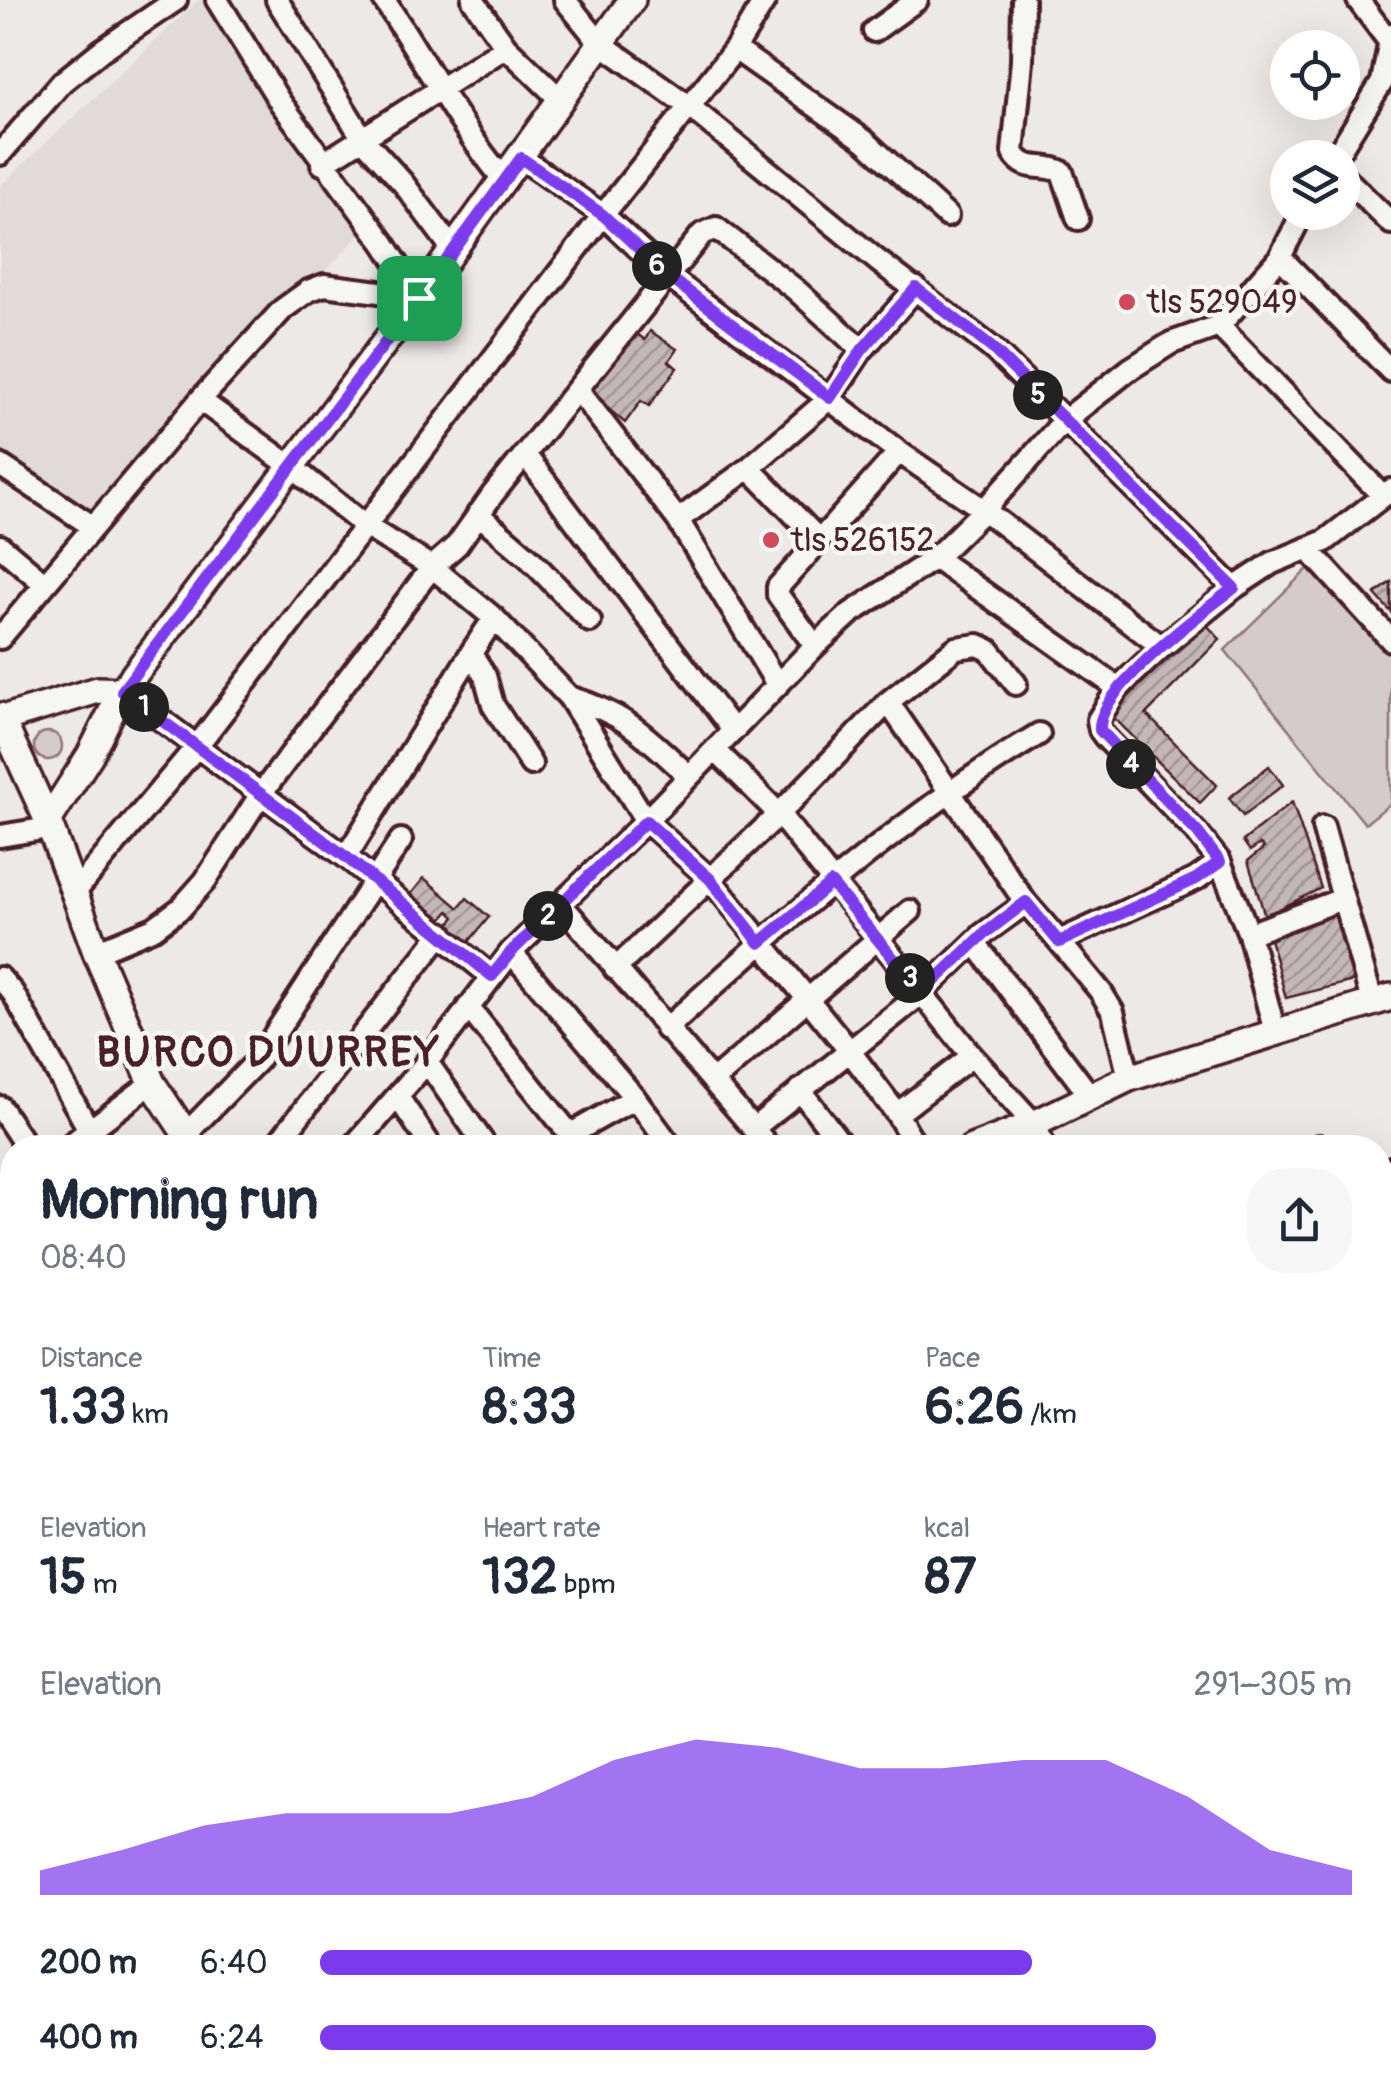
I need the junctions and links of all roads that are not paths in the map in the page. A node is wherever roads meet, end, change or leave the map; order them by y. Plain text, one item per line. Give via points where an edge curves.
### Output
1 (176, 0) edge
2 (216, 0) edge
3 (277, 0) edge
4 (384, 0) edge
5 (473, 0) edge
6 (565, 0) edge
7 (632, 0) edge
8 (765, 0) edge
9 (917, 0) edge
10 (1023, 0) edge
11 (1358, 0) edge
12 (874, 31) dead end
13 (1389, 37) edge
14 (600, 44) junction
15 (506, 47) junction
16 (735, 50) junction
17 (1386, 87) edge
18 (443, 89) junction
19 (562, 101) junction
20 (690, 108) junction
21 (364, 139) junction
22 (1347, 140) edge
23 (0, 154) edge
24 (521, 158) junction
25 (322, 164) junction
26 (504, 180) junction
27 (1360, 193) edge
28 (603, 215) junction
29 (947, 216) dead end
30 (1078, 219) dead end
31 (1391, 223) edge
32 (1294, 230) edge
33 (453, 250) junction
34 (1280, 257) junction
35 (669, 277) junction
36 (916, 288) junction
37 (419, 298) junction
38 (1219, 326) junction
39 (862, 350) junction
40 (1391, 372) edge
41 (578, 390) junction
42 (830, 398) junction
43 (200, 400) junction
44 (1064, 421) junction
45 (900, 452) junction
46 (526, 456) junction
47 (0, 464) edge
48 (292, 467) junction
49 (749, 468) junction
50 (1387, 493) edge
51 (984, 510) junction
52 (478, 514) junction
53 (678, 520) junction
54 (92, 526) junction
55 (365, 526) junction
56 (818, 539) junction
57 (0, 546) edge
58 (1307, 548) junction
59 (935, 558) junction
60 (432, 567) junction
61 (45, 584) junction
62 (1234, 588) junction
63 (494, 618) junction
64 (590, 621) dead end
65 (0, 638) edge
66 (1391, 640) edge
67 (815, 646) junction
68 (1162, 647) junction
69 (471, 653) junction
70 (777, 684) junction
71 (1016, 684) dead end
72 (1118, 688) junction
73 (122, 691) junction
74 (569, 697) junction
75 (888, 702) junction
76 (1, 718) edge
77 (732, 728) junction
78 (1040, 734) dead end
79 (197, 746) junction
80 (715, 750) junction
81 (531, 764) dead end
82 (689, 776) junction
83 (951, 792) junction
84 (262, 794) junction
85 (779, 814) junction
86 (646, 821) junction
87 (49, 824) junction
88 (1322, 827) dead end
89 (0, 836) edge
90 (402, 840) dead end
91 (346, 857) junction
92 (1220, 862) junction
93 (710, 879) junction
94 (374, 880) junction
95 (831, 883) junction
96 (75, 892) junction
97 (1342, 899) junction
98 (1026, 902) junction
99 (561, 904) junction
100 (910, 910) dead end
101 (442, 933) junction
102 (1249, 934) junction
103 (879, 938) junction
104 (1059, 942) junction
105 (760, 943) junction
106 (975, 943) junction
107 (96, 952) junction
108 (511, 952) junction
109 (615, 969) junction
110 (492, 976) junction
111 (0, 978) edge
112 (922, 993) junction
113 (808, 999) junction
114 (1382, 999) edge
115 (468, 1007) junction
116 (666, 1029) junction
117 (1275, 1032) junction
118 (849, 1050) junction
119 (972, 1056) junction
120 (426, 1062) junction
121 (1129, 1078) junction
122 (713, 1081) junction
123 (152, 1084) junction
124 (800, 1090) junction
125 (1090, 1096) junction
126 (398, 1097) junction
127 (634, 1098) junction
128 (0, 1107) edge
129 (898, 1114) junction
130 (754, 1128) junction
131 (89, 1130) junction
132 (18, 1135) edge
133 (83, 1135) edge
134 (188, 1135) edge
135 (195, 1135) edge
136 (284, 1135) edge
137 (364, 1135) edge
138 (423, 1135) edge
139 (477, 1135) edge
140 (571, 1135) edge
141 (584, 1135) edge
142 (662, 1135) edge
143 (760, 1135) edge
144 (834, 1135) edge
145 (910, 1135) edge
146 (1038, 1135) edge
147 (1040, 1135) edge

1 - 23 street via 62,82
2 - 25 street
3 - 21 street
4 - 18 street
5 - 15 street
6 - 14 street
7 - 14 main road
8 - 16 street
9 - 12 street
10 - 30 street via 1013,152 1028,167 1062,172
11 - 13 street
13 - 17 street
14 - 19 main road
14 - 20 street
15 - 18 street
15 - 19 street
16 - 20 street
16 - 29 street via 865,141
17 - 22 street
18 - 21 street
18 - 26 street
19 - 24 main road
20 - 28 street
20 - 36 street
21 - 25 street
21 - 33 street
24 - 26 main road
24 - 28 street
25 - 37 street
26 - 33 main road
27 - 31 street
28 - 35 street
28 - 55 street
32 - 34 street
33 - 37 main road
34 - 38 street
34 - 40 street
35 - 39 street via 702,234 716,228
35 - 41 street
35 - 42 street
36 - 39 street
36 - 44 street via 992,348
37 - 43 street via 338,285 308,291
37 - 48 main road
38 - 44 street via 1171,343
38 - 50 street
39 - 42 street
41 - 46 street
41 - 53 street
42 - 45 street
42 - 49 street
43 - 48 street
43 - 54 street
44 - 51 street
44 - 62 street
45 - 51 street
45 - 56 street
46 - 52 street
46 - 77 street
47 - 54 street
48 - 55 street
48 - 73 main road
49 - 53 street
49 - 56 street
50 - 58 street
51 - 59 street
51 - 68 street
52 - 60 street via 457,546
52 - 64 street
53 - 70 street
54 - 61 street
55 - 60 street
55 - 79 street
56 - 67 street via 776,591
57 - 61 street
58 - 62 street
58 - 66 street
59 - 67 street via 851,613
59 - 72 street
60 - 63 street
60 - 84 street
61 - 65 street
62 - 68 street
63 - 69 street
63 - 74 street
67 - 70 street
68 - 72 street
69 - 81 street via 486,676 492,705
69 - 91 street
70 - 77 street
71 - 75 street via 988,650 966,644
72 - 92 street via 1098,720 1100,730
73 - 76 main road via 98,690
73 - 79 street
73 - 87 main road
74 - 82 street via 606,708 634,726
74 - 86 street
75 - 83 street
75 - 85 street
76 - 87 main road
77 - 80 street
78 - 83 street
79 - 84 street
79 - 96 street
80 - 82 street
80 - 85 street
82 - 86 street
83 - 95 street
83 - 98 street
84 - 91 street
84 - 107 street via 206,882 181,908 154,928
85 - 93 street
85 - 95 street
86 - 93 street
86 - 99 street
87 - 89 street
87 - 96 main road
88 - 97 street
90 - 94 street
91 - 94 street
92 - 102 street
92 - 104 street
93 - 105 street
93 - 109 street
94 - 101 street
94 - 135 street via 258,1060
95 - 103 street
95 - 105 street
96 - 107 main road
97 - 102 street
97 - 114 street
98 - 104 street
98 - 106 street
99 - 108 street
99 - 109 street
100 - 103 street
101 - 110 street
101 - 136 street
102 - 117 street
103 - 112 street
103 - 113 street
104 - 121 street via 1113,1012
105 - 113 street
105 - 116 street
106 - 112 street
106 - 125 street
107 - 123 main road
108 - 110 street
108 - 127 street
109 - 116 street
110 - 115 street
111 - 131 street
112 - 118 street
112 - 119 street
113 - 118 street
113 - 122 street
114 - 117 main road
115 - 120 street
115 - 140 street
116 - 122 street
117 - 121 main road
118 - 124 street
118 - 129 street
119 - 129 street
119 - 146 street
120 - 126 street
120 - 139 street
121 - 125 main road
122 - 130 street
123 - 131 street
123 - 134 main road
124 - 130 street
124 - 144 street
125 - 147 main road
126 - 137 street
126 - 138 street
127 - 141 street
127 - 142 street
128 - 132 street
129 - 145 street
130 - 143 street
131 - 133 street

